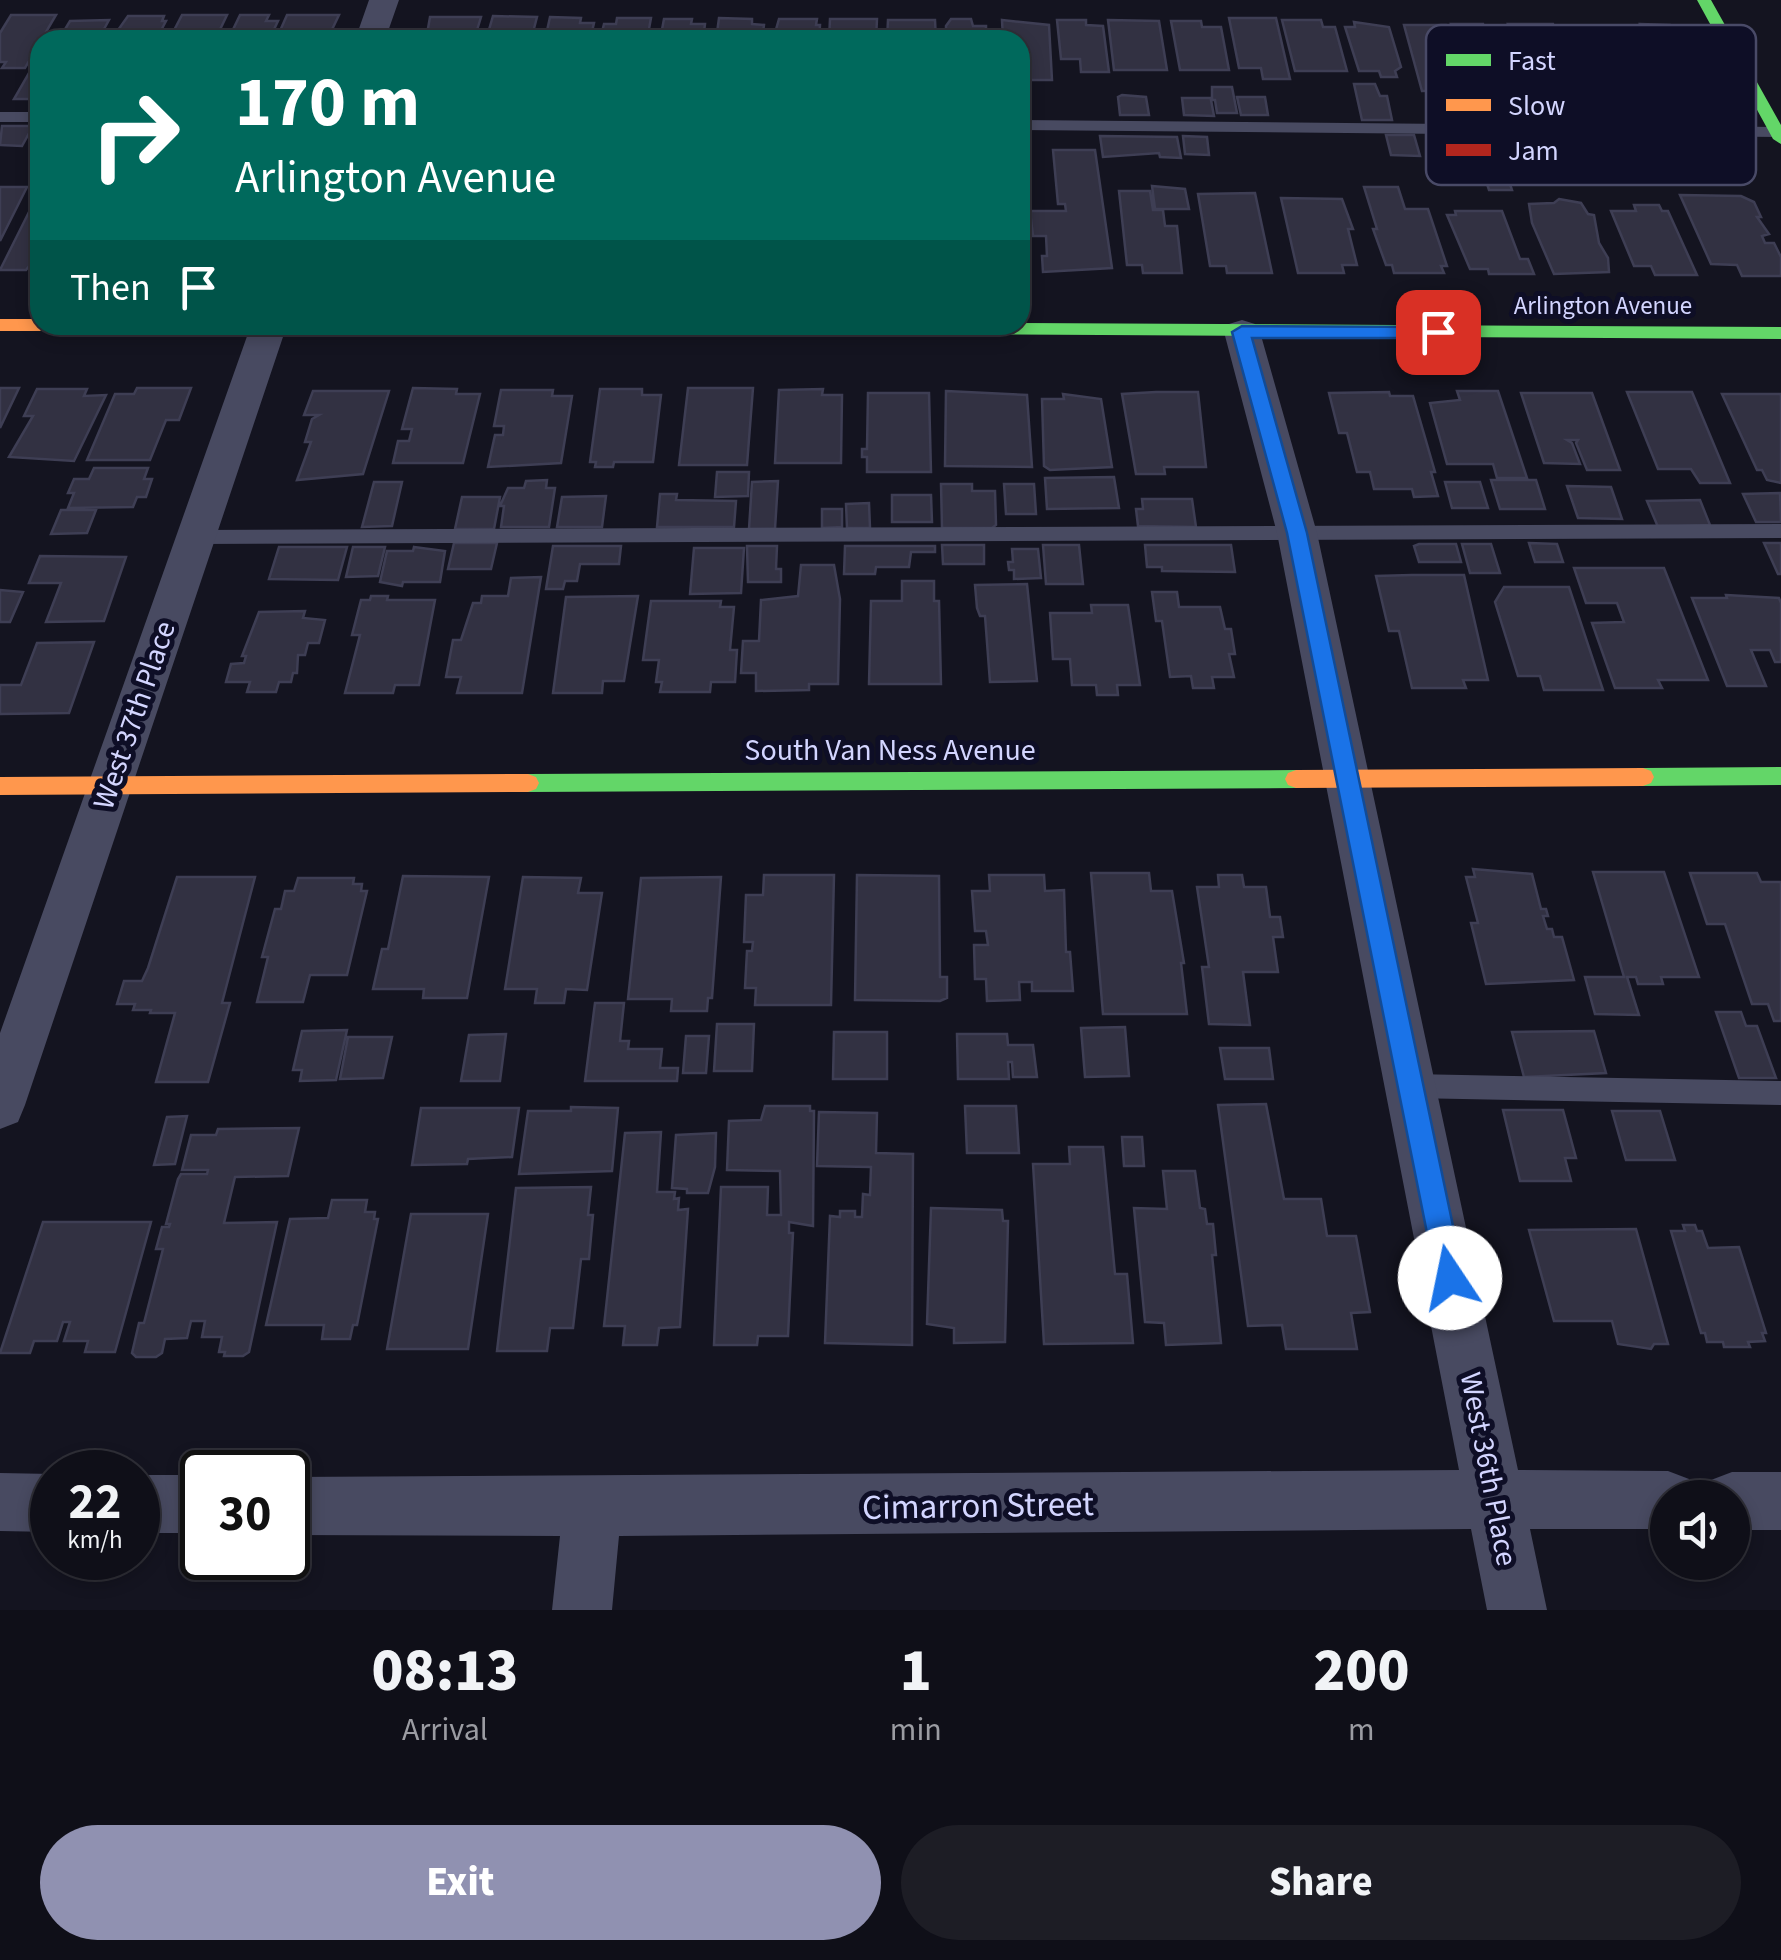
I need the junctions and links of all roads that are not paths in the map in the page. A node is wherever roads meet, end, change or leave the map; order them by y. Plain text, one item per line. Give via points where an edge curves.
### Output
1 (384, 0) edge
2 (1704, 0) edge
3 (1718, 25) edge
4 (374, 30) edge
5 (1756, 92) edge
6 (0, 116) edge
7 (30, 117) edge
8 (1030, 125) edge
9 (1426, 130) edge
10 (1780, 134) edge
11 (0, 325) edge
12 (30, 325) edge
13 (1030, 330) edge
14 (1242, 332) junction
15 (1781, 333) edge
16 (266, 335) edge
17 (1781, 531) edge
18 (1297, 533) junction
19 (196, 537) junction
20 (1781, 776) edge
21 (1347, 777) junction
22 (0, 786) edge
23 (109, 786) junction
24 (1411, 1086) junction
25 (1781, 1093) edge
26 (1, 1099) edge
27 (1494, 1498) junction
28 (1650, 1500) edge
29 (1750, 1501) edge
30 (1781, 1501) edge
31 (0, 1502) edge
32 (30, 1502) edge
33 (310, 1506) edge
34 (592, 1509) junction
35 (582, 1610) edge
36 (1517, 1610) edge

1 - 4 street
2 - 3 street
5 - 10 street
6 - 7 lane
8 - 9 lane
11 - 12 street
13 - 14 street, Arlington Avenue
14 - 15 street, Arlington Avenue
14 - 18 street, West 36th Place
16 - 19 street, West 37th Place
17 - 18 lane
18 - 19 lane
18 - 21 street, West 36th Place
19 - 23 street, West 37th Place
20 - 21 street, South Van Ness Avenue
21 - 23 street, South Van Ness Avenue
21 - 24 street, West 36th Place
22 - 23 street, South Van Ness Avenue
23 - 26 street, West 37th Place
24 - 25 lane
24 - 27 street, West 36th Place
27 - 28 street, Cimarron Street
27 - 34 street, Cimarron Street
27 - 36 street, West 36th Place
29 - 30 street
31 - 32 street
33 - 34 street, Cimarron Street
34 - 35 street

